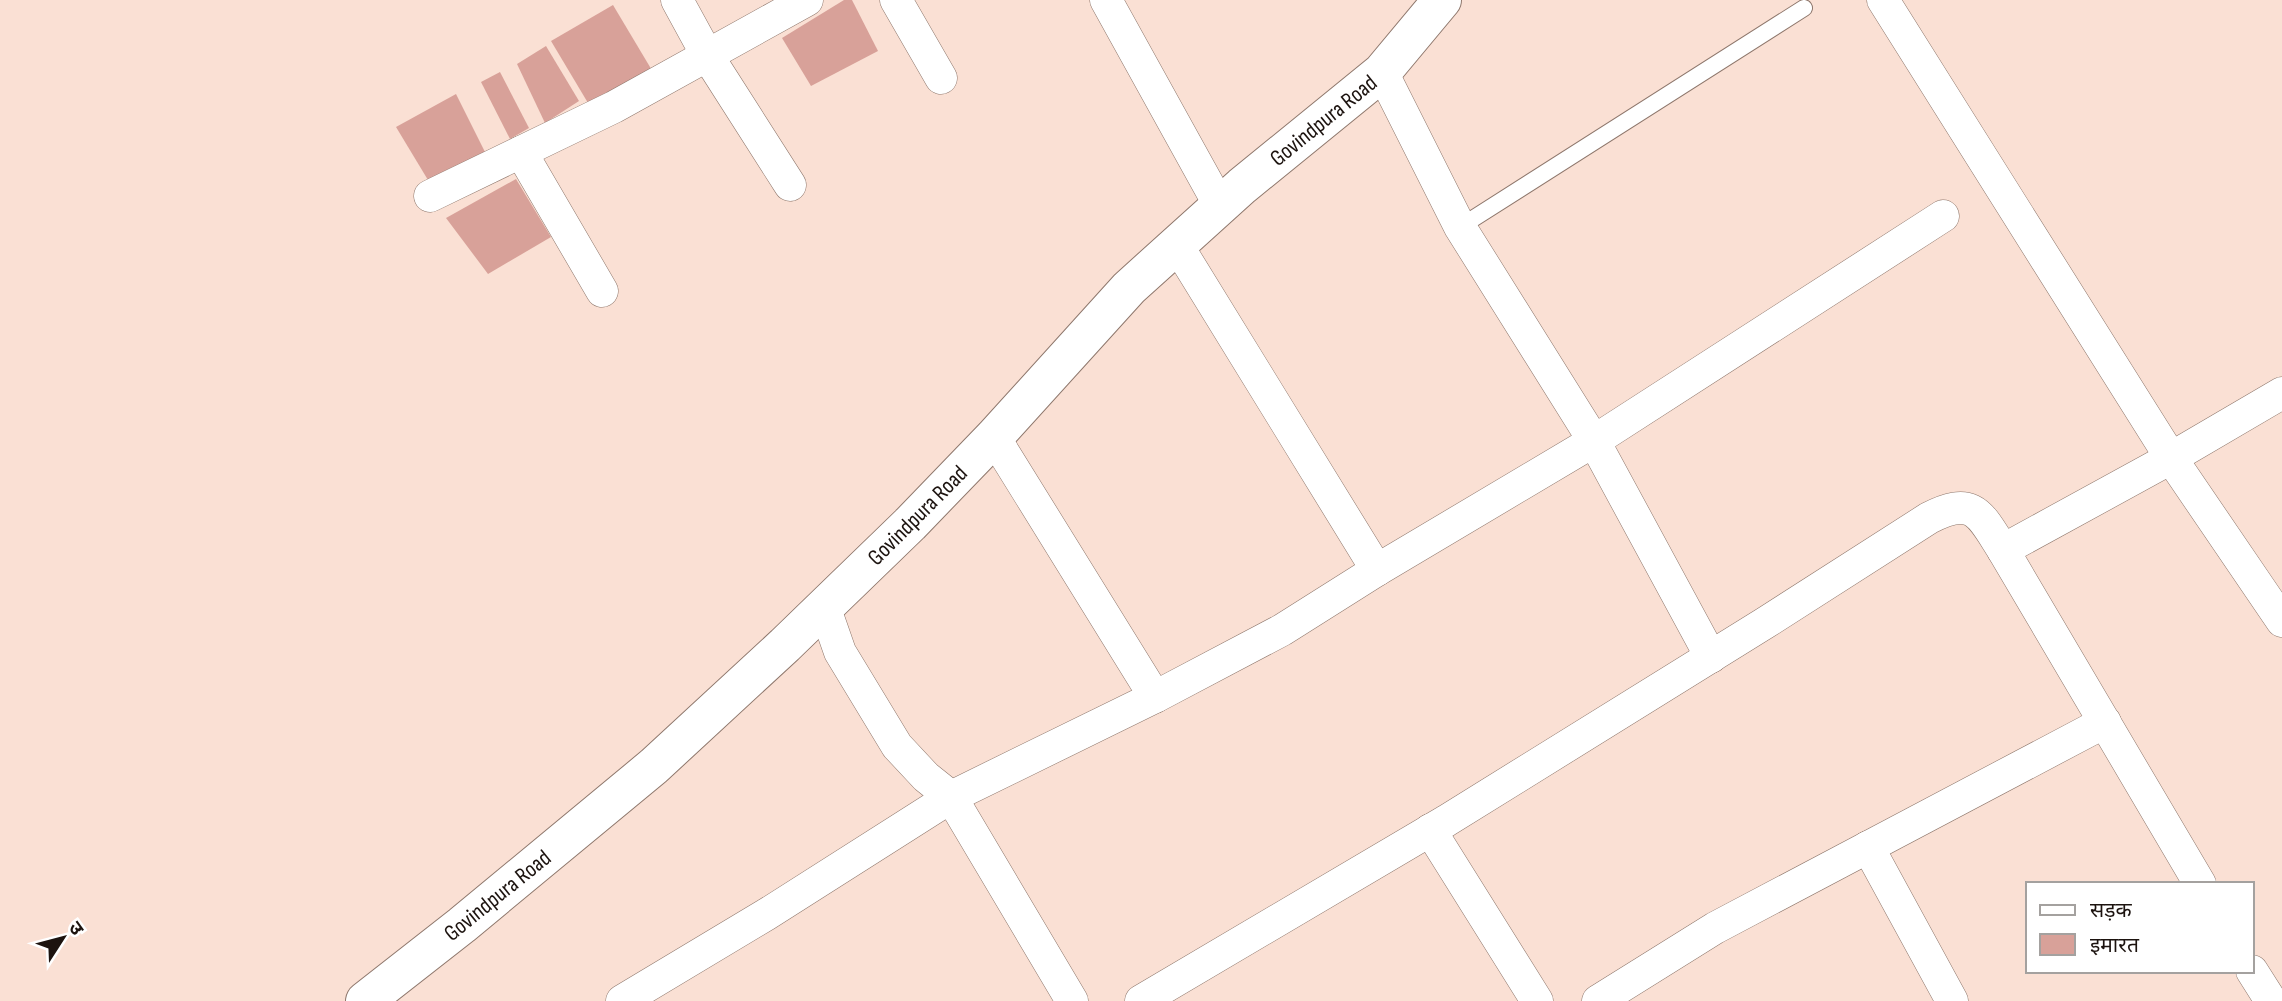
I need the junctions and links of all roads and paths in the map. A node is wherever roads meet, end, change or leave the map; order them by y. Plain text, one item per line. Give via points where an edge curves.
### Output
1 (677, 0) edge
2 (807, 0) edge
3 (896, 0) edge
4 (1106, 0) edge
5 (1441, 0) edge
6 (1883, 0) edge
7 (1804, 8) dead end
8 (707, 55) junction
9 (1382, 72) junction
10 (941, 78) dead end
11 (521, 152) junction
12 (790, 185) dead end
13 (430, 196) dead end
14 (1220, 206) junction
15 (1943, 216) dead end
16 (1461, 227) junction
17 (1177, 245) junction
18 (602, 291) dead end
19 (2282, 393) edge
20 (995, 437) junction
21 (1594, 441) junction
22 (2171, 458) junction
23 (2003, 550) junction
24 (1377, 570) junction
25 (824, 606) junction
26 (2282, 621) edge
27 (1711, 657) junction
28 (1154, 698) junction
29 (2105, 722) junction
30 (951, 797) junction
31 (1430, 830) junction
32 (1868, 847) junction
33 (2199, 882) edge
34 (2253, 973) edge
35 (365, 1001) edge
36 (622, 1001) edge
37 (1072, 1001) edge
38 (1141, 1001) edge
39 (1537, 1001) edge
40 (1598, 1001) edge
41 (1952, 1001) edge
42 (2271, 1001) edge

1 - 8 street
2 - 8 street
3 - 10 street
4 - 14 street
5 - 9 street, Govindpura Road
6 - 22 street
7 - 16 lane
8 - 11 street
8 - 12 street
9 - 14 street, Govindpura Road
9 - 16 street
11 - 13 street
11 - 18 street
14 - 17 street, Govindpura Road
15 - 21 street
16 - 21 street
17 - 20 street, Govindpura Road via 1129,288
17 - 24 street
19 - 22 street
20 - 25 street, Govindpura Road
20 - 28 street
21 - 24 street
21 - 27 street
22 - 23 street
22 - 26 street
23 - 27 street via 1977,513 1966,507 1948,508
23 - 29 street
24 - 28 street via 1282,630
25 - 30 street via 840,652 897,746
25 - 35 street, Govindpura Road via 654,766
27 - 31 street
28 - 30 street
29 - 32 street
29 - 33 street
30 - 36 street
30 - 37 street
31 - 38 street
31 - 39 street
32 - 40 street via 1715,928
32 - 41 street
34 - 42 street

